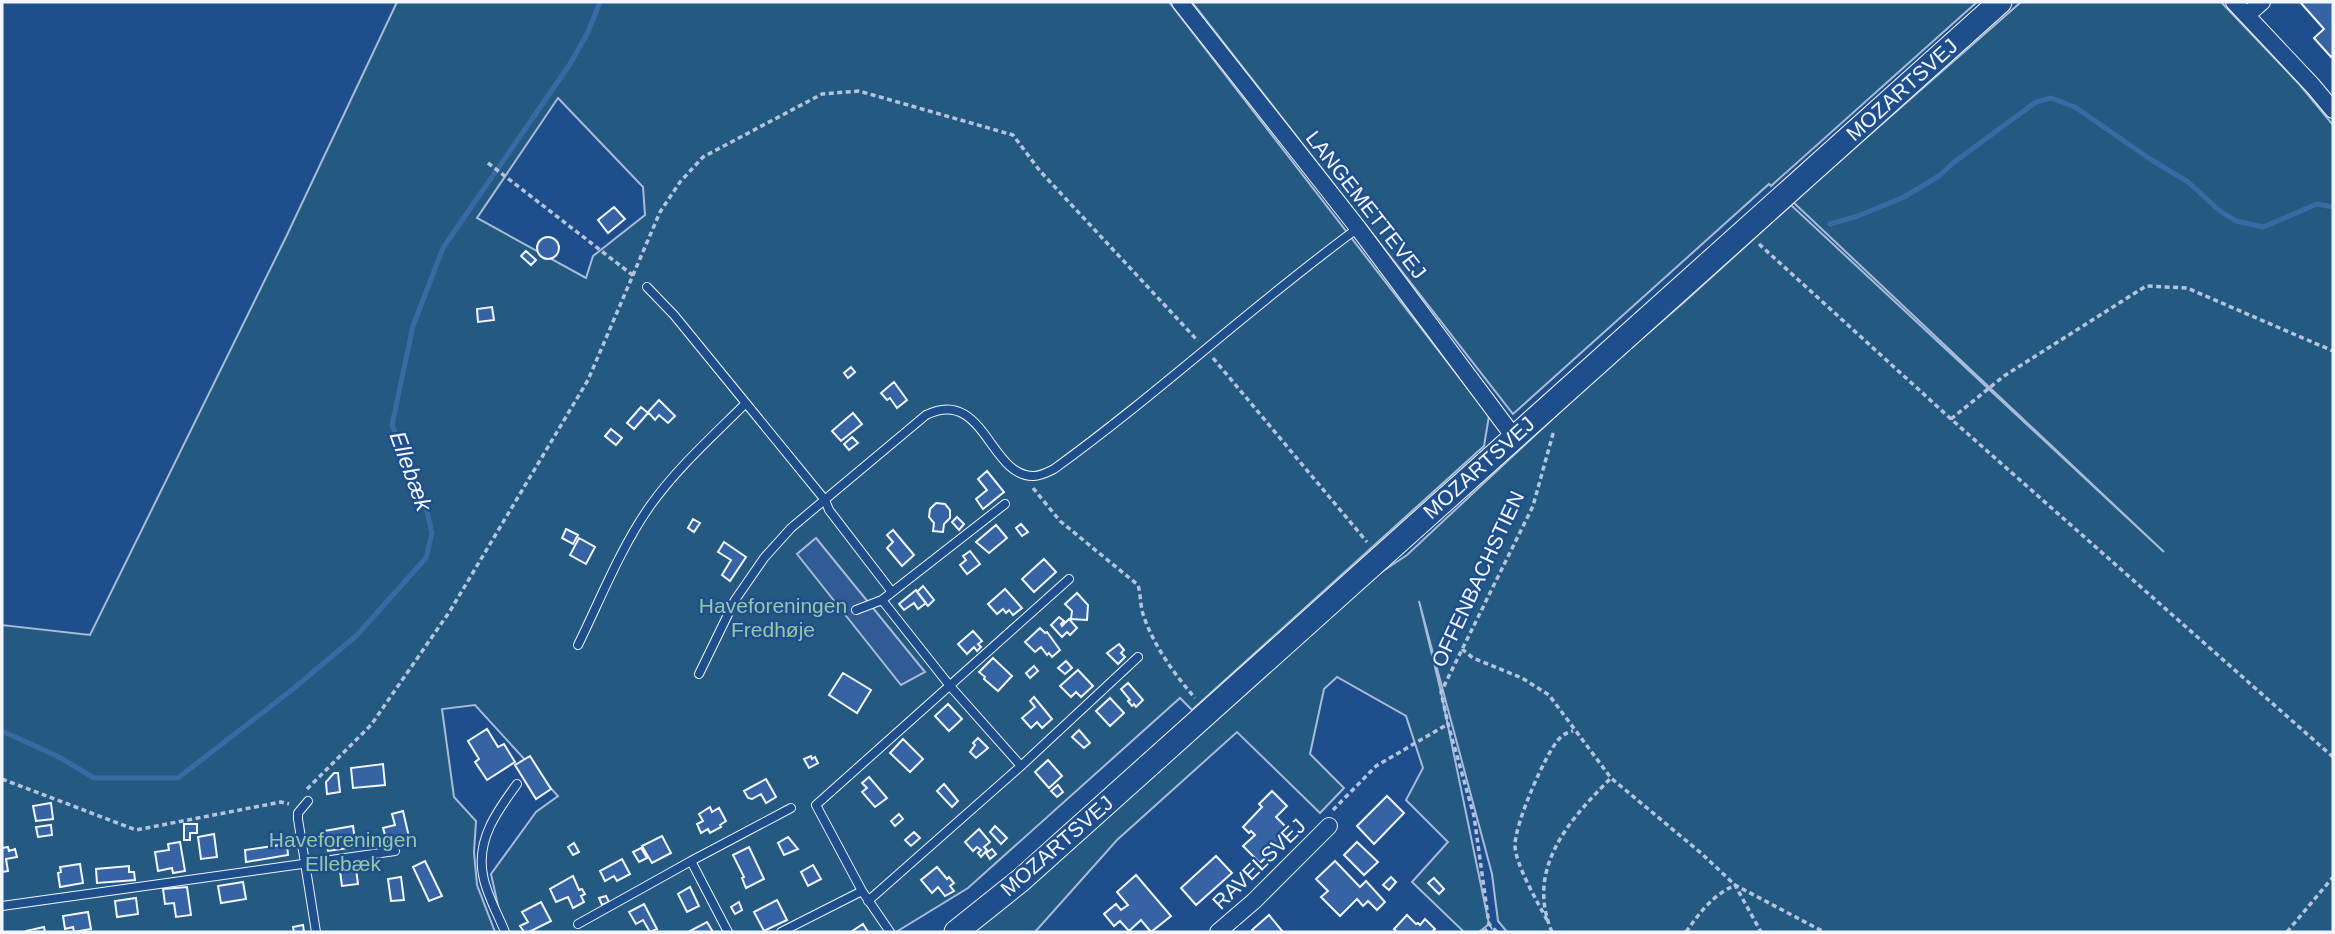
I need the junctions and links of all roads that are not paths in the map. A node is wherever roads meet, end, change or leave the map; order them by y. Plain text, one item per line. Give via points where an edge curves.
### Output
1 (1180, 2) edge
2 (2000, 2) edge
3 (2234, 2) edge
4 (2262, 2) edge
5 (2247, 15) junction
6 (2333, 110) edge
7 (1359, 228) junction
8 (647, 287) road end
9 (746, 403) junction
10 (1514, 437) junction
11 (825, 500) junction
12 (1005, 505) dead end
13 (1069, 579) dead end
14 (892, 592) junction
15 (882, 600) junction
16 (856, 610) dead end
17 (578, 645) dead end
18 (1138, 657) dead end
19 (699, 674) dead end
20 (950, 686) junction
21 (1021, 766) junction
22 (517, 784) dead end
23 (308, 801) dead end
24 (791, 808) dead end
25 (1329, 826) road end
26 (395, 851) dead end
27 (691, 861) junction
28 (304, 864) junction
29 (862, 891) junction
30 (868, 901) junction
31 (2, 906) edge
32 (578, 924) dead end
33 (316, 932) edge
34 (505, 932) edge
35 (729, 932) edge
36 (781, 932) edge
37 (890, 932) edge
38 (956, 932) edge
39 (1218, 932) edge

1 - 7 street, LANGEMETTEVEJ
2 - 10 street, MOZARTSVEJ
3 - 5 street
4 - 5 street
5 - 6 street
7 - 10 street, LANGEMETTEVEJ
7 - 11 lane via 1054,469 1040,476 1013,469 967,415 950,408 926,415
8 - 9 lane
9 - 11 lane
9 - 17 lane via 651,505 625,547
10 - 38 street, MOZARTSVEJ via 1021,880
11 - 14 lane
11 - 19 lane via 764,558 735,600
12 - 14 lane
13 - 20 lane
14 - 15 lane
15 - 16 lane
15 - 20 lane
18 - 21 lane
20 - 21 lane
20 - 29 lane via 816,805
21 - 30 lane
22 - 34 lane via 497,811 482,844 483,875
23 - 28 lane via 298,813
24 - 27 lane
25 - 39 street, RAVELSVEJ
26 - 28 lane
27 - 32 lane
27 - 35 lane
28 - 31 lane
28 - 33 lane
29 - 30 lane
29 - 36 lane
30 - 37 lane

